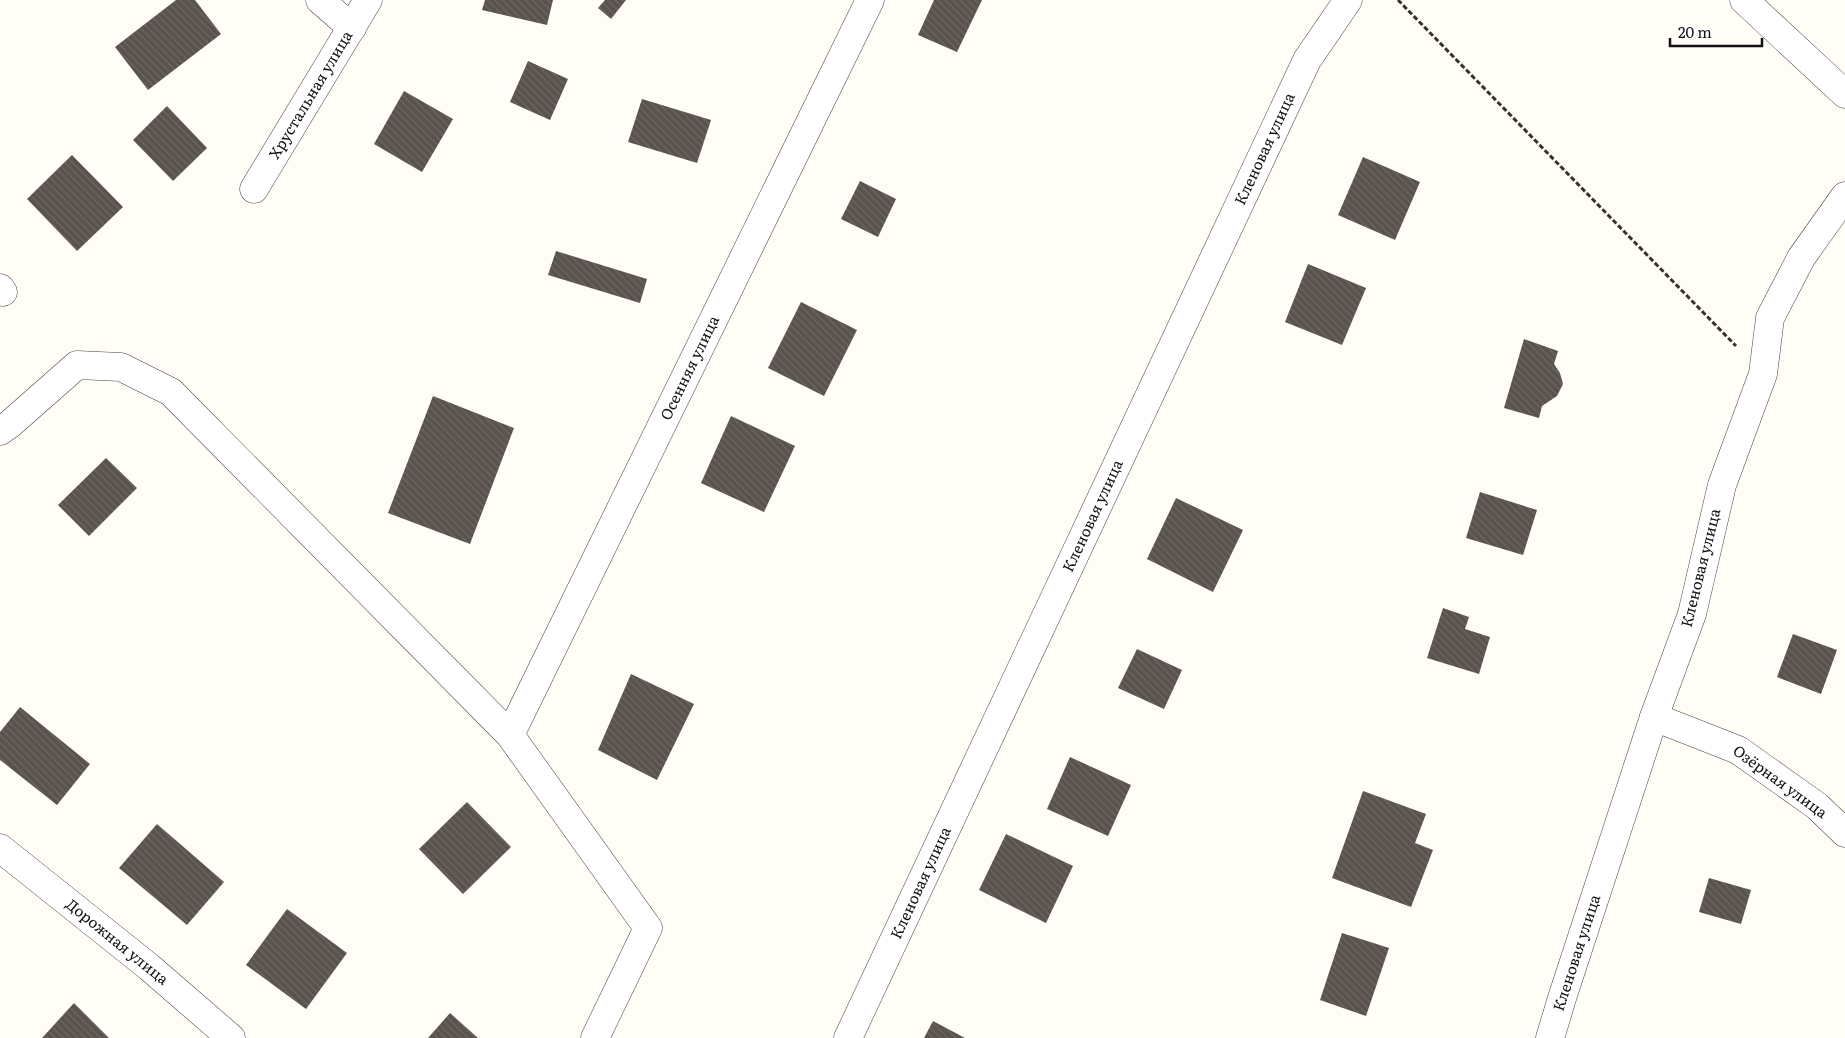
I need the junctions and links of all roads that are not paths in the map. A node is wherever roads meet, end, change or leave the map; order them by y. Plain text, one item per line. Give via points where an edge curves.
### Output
1 (320, 0) edge
2 (368, 0) edge
3 (870, 0) edge
4 (1348, 0) edge
5 (1744, 0) edge
6 (352, 28) junction
7 (1845, 94) edge
8 (254, 189) dead end
9 (1845, 196) edge
10 (0, 431) edge
11 (1654, 716) junction
12 (510, 735) junction
13 (1845, 833) edge
14 (0, 848) edge
15 (231, 1038) edge
16 (595, 1038) edge
17 (848, 1038) edge
18 (1550, 1038) edge

1 - 6 street
2 - 6 street, Хрустальная улица
3 - 12 street, Осенняя улица
4 - 17 street, Кленовая улица via 1306,60
5 - 7 street
6 - 8 street, Хрустальная улица
9 - 11 street, Кленовая улица via 1801,258 1770,318 1763,374 1722,485 1692,614
10 - 12 street via 77,364 121,367 171,392
11 - 13 street, Озёрная улица via 1738,750 1817,806
11 - 18 street, Кленовая улица
12 - 16 street via 648,928
14 - 15 street, Дорожная улица via 149,967

